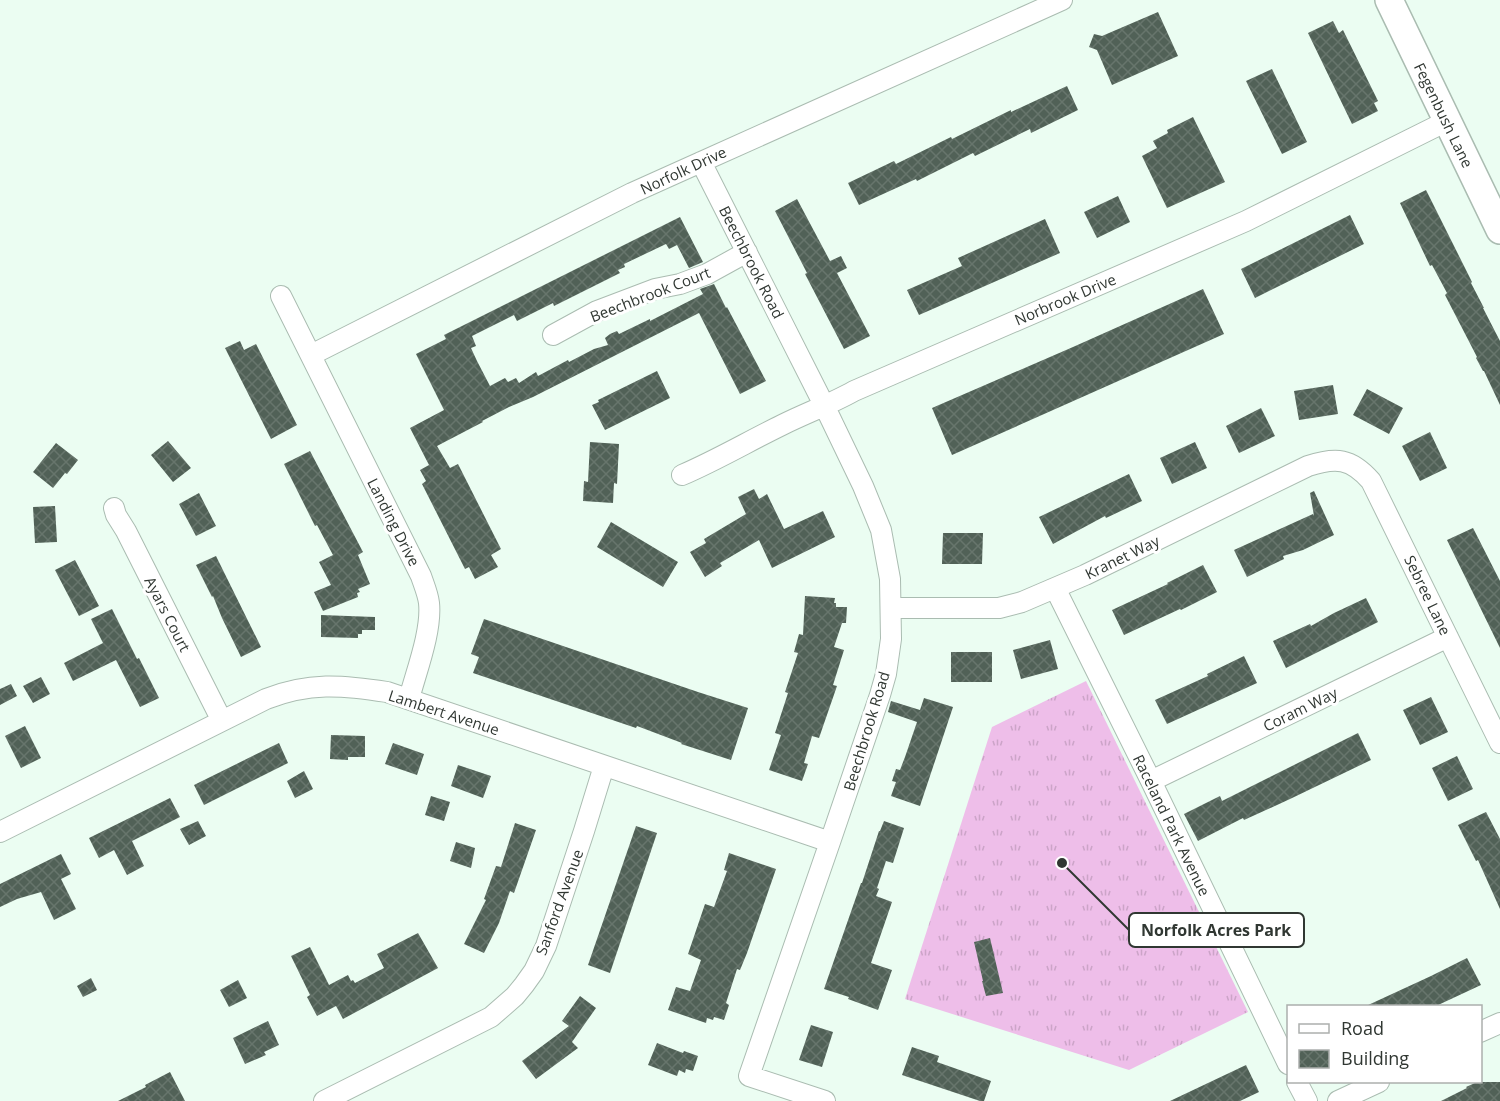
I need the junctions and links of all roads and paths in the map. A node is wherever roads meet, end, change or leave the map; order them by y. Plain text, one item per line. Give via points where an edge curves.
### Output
1 (1062, 0) edge
2 (1389, 0) edge
3 (1447, 121) junction
4 (700, 162) junction
5 (1500, 230) edge
6 (747, 252) junction
7 (281, 296) dead end
8 (554, 335) dead end
9 (311, 355) junction
10 (824, 405) junction
11 (1341, 462) joint
12 (682, 475) dead end
13 (114, 508) dead end
14 (1054, 588) junction
15 (891, 608) junction
16 (1448, 637) junction
17 (409, 699) junction
18 (222, 721) junction
19 (1500, 743) edge
20 (604, 766) junction
21 (1151, 782) junction
22 (1, 830) edge
23 (830, 842) junction
24 (1500, 1023) edge
25 (1482, 1031) edge
26 (1287, 1062) edge
27 (1298, 1083) edge
28 (1377, 1083) edge
29 (324, 1101) edge
30 (825, 1101) edge
31 (1307, 1101) edge
32 (1338, 1101) edge

1 - 4 street, Norfolk Drive
2 - 3 main road, Fegenbush Lane
3 - 5 main road, Fegenbush Lane
3 - 10 street, Norbrook Drive via 1236,225
4 - 6 street, Beechbrook Road
4 - 9 street, Norfolk Drive
6 - 8 street, Beechbrook Court via 706,274 597,311
6 - 10 street, Beechbrook Road
7 - 9 street, Landing Drive
9 - 17 street, Landing Drive via 427,594 429,625
10 - 12 street, Norbrook Drive
10 - 15 street, Beechbrook Road via 881,530
11 - 14 street, Kranet Way via 1325,460 1308,466
11 - 16 street, Sebree Lane via 1353,465 1371,481
13 - 18 street, Ayars Court
14 - 15 street, Kranet Way via 999,608
14 - 21 street, Raceland Park Avenue
15 - 23 street, Beechbrook Road via 886,674
16 - 19 street, Sebree Lane
16 - 21 street, Coram Way
17 - 18 street, Lambert Avenue via 350,686 319,686 280,694
17 - 20 street, Lambert Avenue
18 - 22 street, Lambert Avenue
20 - 23 street, Lambert Avenue
20 - 29 street, Sanford Avenue via 546,946 524,986 483,1021
21 - 26 street, Raceland Park Avenue
23 - 30 street, Beechbrook Road via 749,1076
24 - 25 street
27 - 31 street
28 - 32 street

